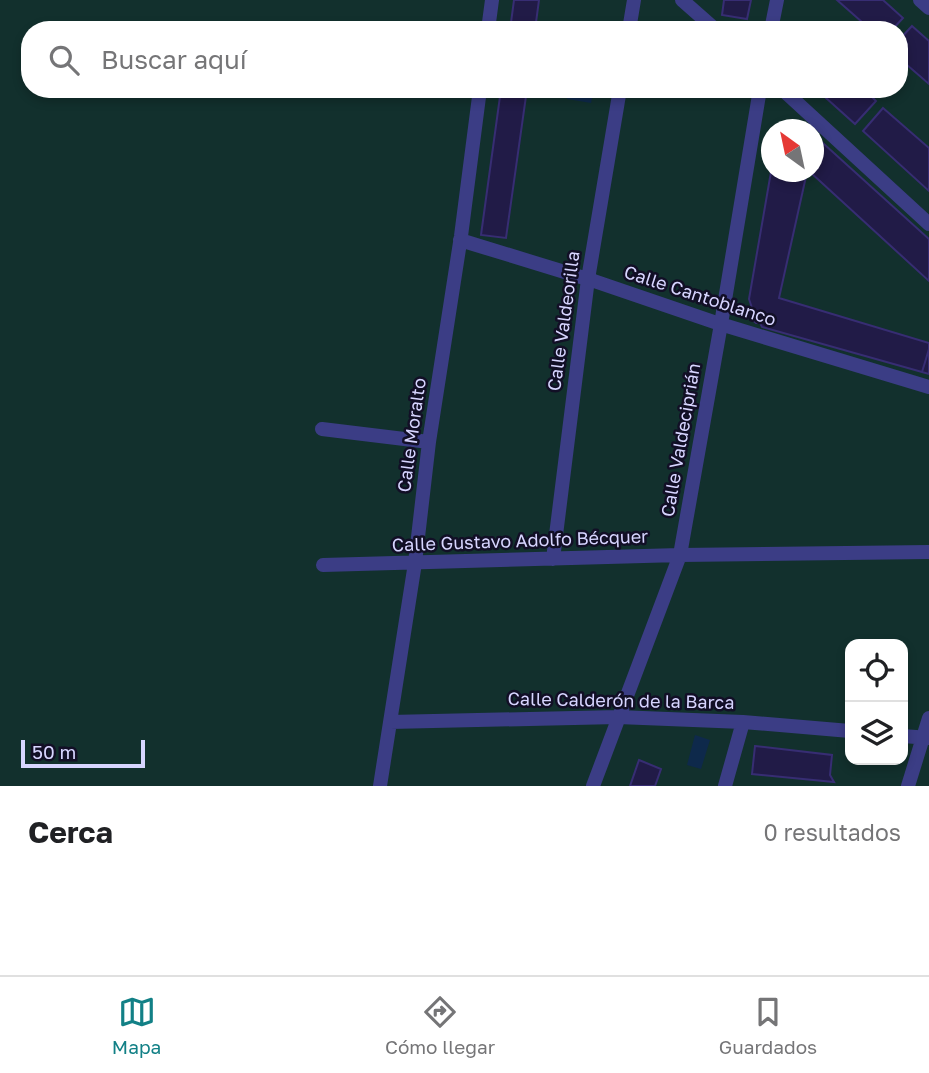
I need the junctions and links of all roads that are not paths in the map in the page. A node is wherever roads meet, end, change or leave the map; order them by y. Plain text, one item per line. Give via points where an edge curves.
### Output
1 (492, 0) edge
2 (634, 0) edge
3 (682, 0) edge
4 (777, 0) edge
5 (920, 0) edge
6 (929, 8) edge
7 (489, 21) edge
8 (630, 21) edge
9 (706, 21) edge
10 (773, 21) edge
11 (479, 98) edge
12 (618, 98) edge
13 (759, 98) edge
14 (792, 98) edge
15 (929, 224) edge
16 (460, 240) junction
17 (588, 279) junction
18 (721, 324) junction
19 (929, 387) edge
20 (322, 429) dead end
21 (429, 442) junction
22 (929, 552) edge
23 (680, 555) junction
24 (553, 559) junction
25 (415, 563) junction
26 (323, 565) dead end
27 (618, 717) junction
28 (929, 718) edge
29 (390, 722) junction
30 (743, 722) junction
31 (845, 731) edge
32 (908, 736) edge
33 (926, 738) edge
34 (380, 786) edge
35 (593, 786) edge
36 (725, 786) edge
37 (908, 786) edge

1 - 7 street
2 - 8 street
3 - 9 street
4 - 10 street
5 - 6 street
11 - 16 street, Calle Moralto
12 - 17 street, Calle Valdeorilla
13 - 18 street, Calle Valdeciprián
14 - 15 street
16 - 17 street, Calle Cantoblanco
16 - 21 street, Calle Moralto
17 - 18 street, Calle Cantoblanco
17 - 24 street, Calle Valdeorilla
18 - 19 street, Calle Cantoblanco
18 - 23 street, Calle Valdeciprián
20 - 21 street
21 - 25 street, Calle Moralto
22 - 23 street, Calle Gustavo Adolfo Bécquer
23 - 24 street, Calle Gustavo Adolfo Bécquer
23 - 27 street, Calle Valdeciprián
24 - 25 street, Calle Gustavo Adolfo Bécquer
25 - 26 street, Calle Gustavo Adolfo Bécquer
25 - 29 street, Calle Moralto
27 - 29 street, Calle Calderón de la Barca
27 - 30 street, Calle Calderón de la Barca
27 - 35 street, Calle Valdeciprián
28 - 33 street
29 - 34 street, Calle Moralto
30 - 31 street, Calle Calderón de la Barca
30 - 36 street
32 - 33 street
33 - 37 street

